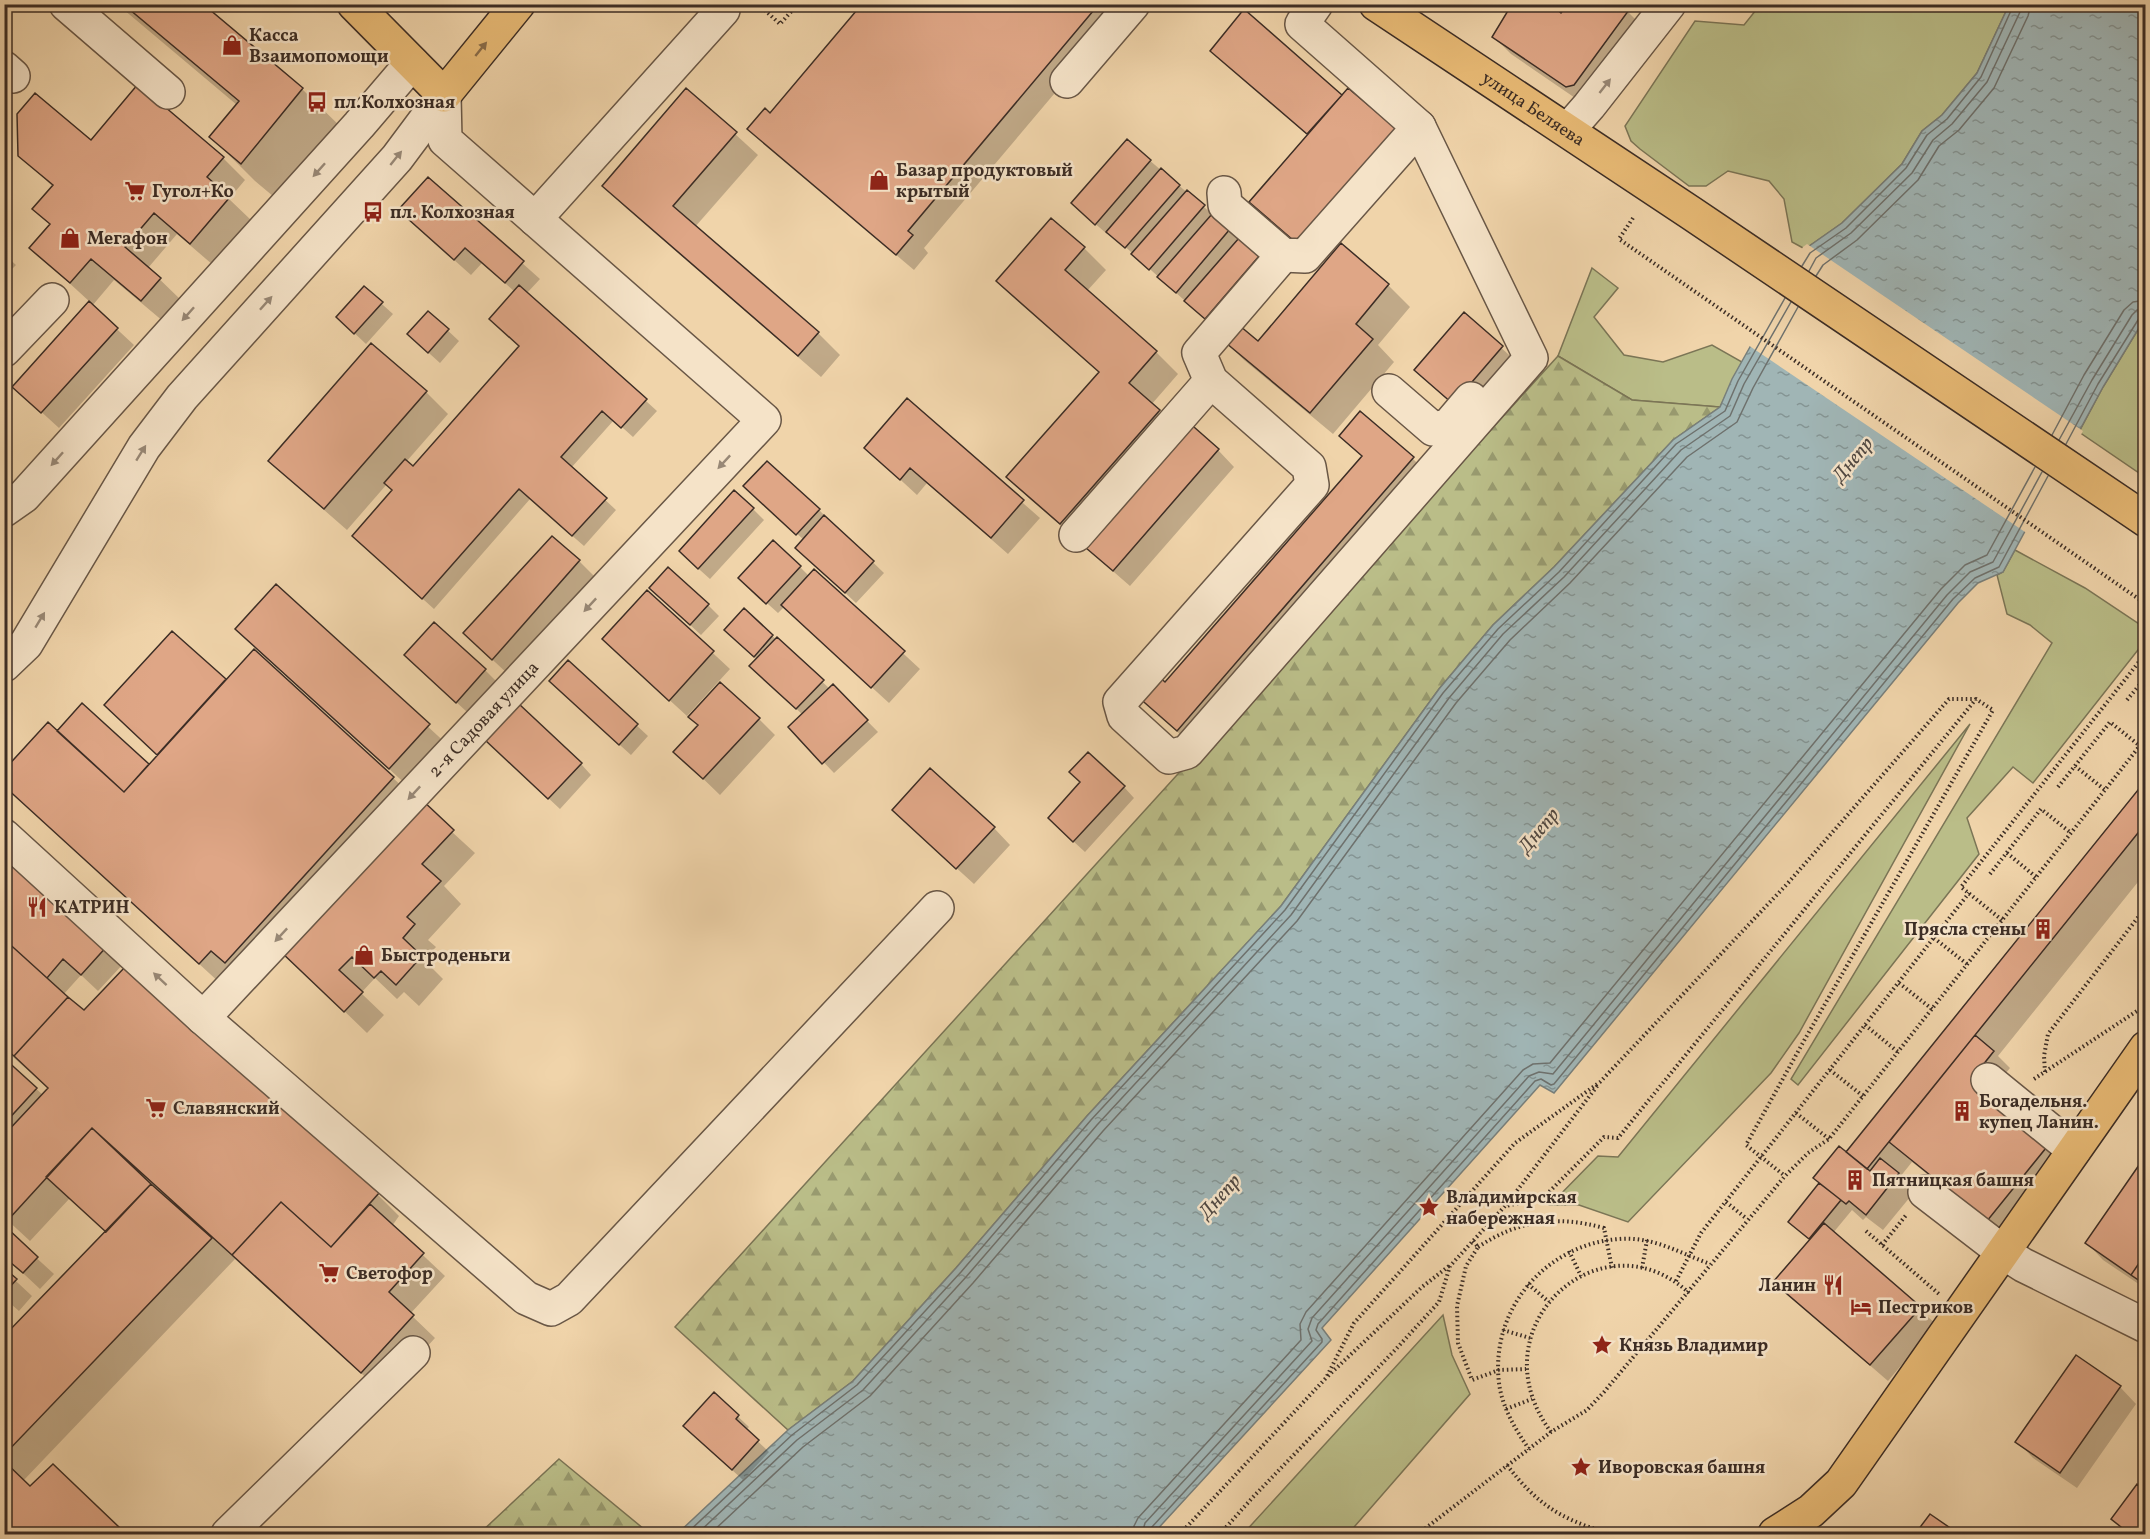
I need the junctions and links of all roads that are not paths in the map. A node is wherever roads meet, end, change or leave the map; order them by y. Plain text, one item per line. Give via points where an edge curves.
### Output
1 (66, 4) edge
2 (354, 4) edge
3 (518, 4) edge
4 (1133, 4) edge
5 (1316, 4) edge
6 (1376, 4) edge
7 (1669, 4) edge
8 (723, 10) dead end
9 (412, 63) junction
10 (1067, 81) dead end
11 (168, 92) dead end
12 (444, 95) junction
13 (1419, 127) junction
14 (1568, 130) junction
15 (1224, 193) dead end
16 (535, 219) junction
17 (1283, 255) junction
18 (52, 300) dead end
19 (1521, 340) junction
20 (4, 350) edge
21 (1211, 381) junction
22 (1389, 390) dead end
23 (4, 510) edge
24 (2145, 520) edge
25 (1076, 535) dead end
26 (4, 665) edge
27 (4, 836) edge
28 (937, 908) dead end
29 (203, 1018) junction
30 (2144, 1052) edge
31 (1998, 1088) road end
32 (2074, 1150) junction
33 (1925, 1192) road end
34 (2003, 1252) junction
35 (2145, 1326) edge
36 (412, 1353) dead end
37 (1841, 1483) junction
38 (228, 1534) edge
39 (1775, 1534) edge
40 (1807, 1534) edge

1 - 11 street
2 - 9 main road
12 -> 3 main road
4 - 10 street
5 - 13 street via 1302,24
6 - 14 main road, улица Беляева
14 -> 7 street
8 - 16 street
9 - 12 main road
9 -> 23 street via 24,496
12 - 16 street via 444,140
26 -> 12 street via 26,644 144,447 182,397 397,158
13 - 17 street via 1305,256
13 - 19 street
14 - 24 main road, улица Беляева
15 - 17 street via 1225,205
16 -> 29 street, 2-я Садовая улица via 764,420
17 - 21 street via 1199,353
18 - 20 street
19 - 21 street via 1531,358 1187,752 1169,757 1124,716 1120,702 1312,485 1309,467
19 - 22 street via 1448,426 1433,429
21 - 25 street
29 -> 27 street
28 - 29 street via 569,1299 551,1309 526,1298
30 - 32 main road
31 - 32 street
32 - 34 main road
33 - 34 street
34 - 35 street
34 - 37 main road
36 - 38 street
37 - 39 main road via 1811,1511
37 - 40 street

